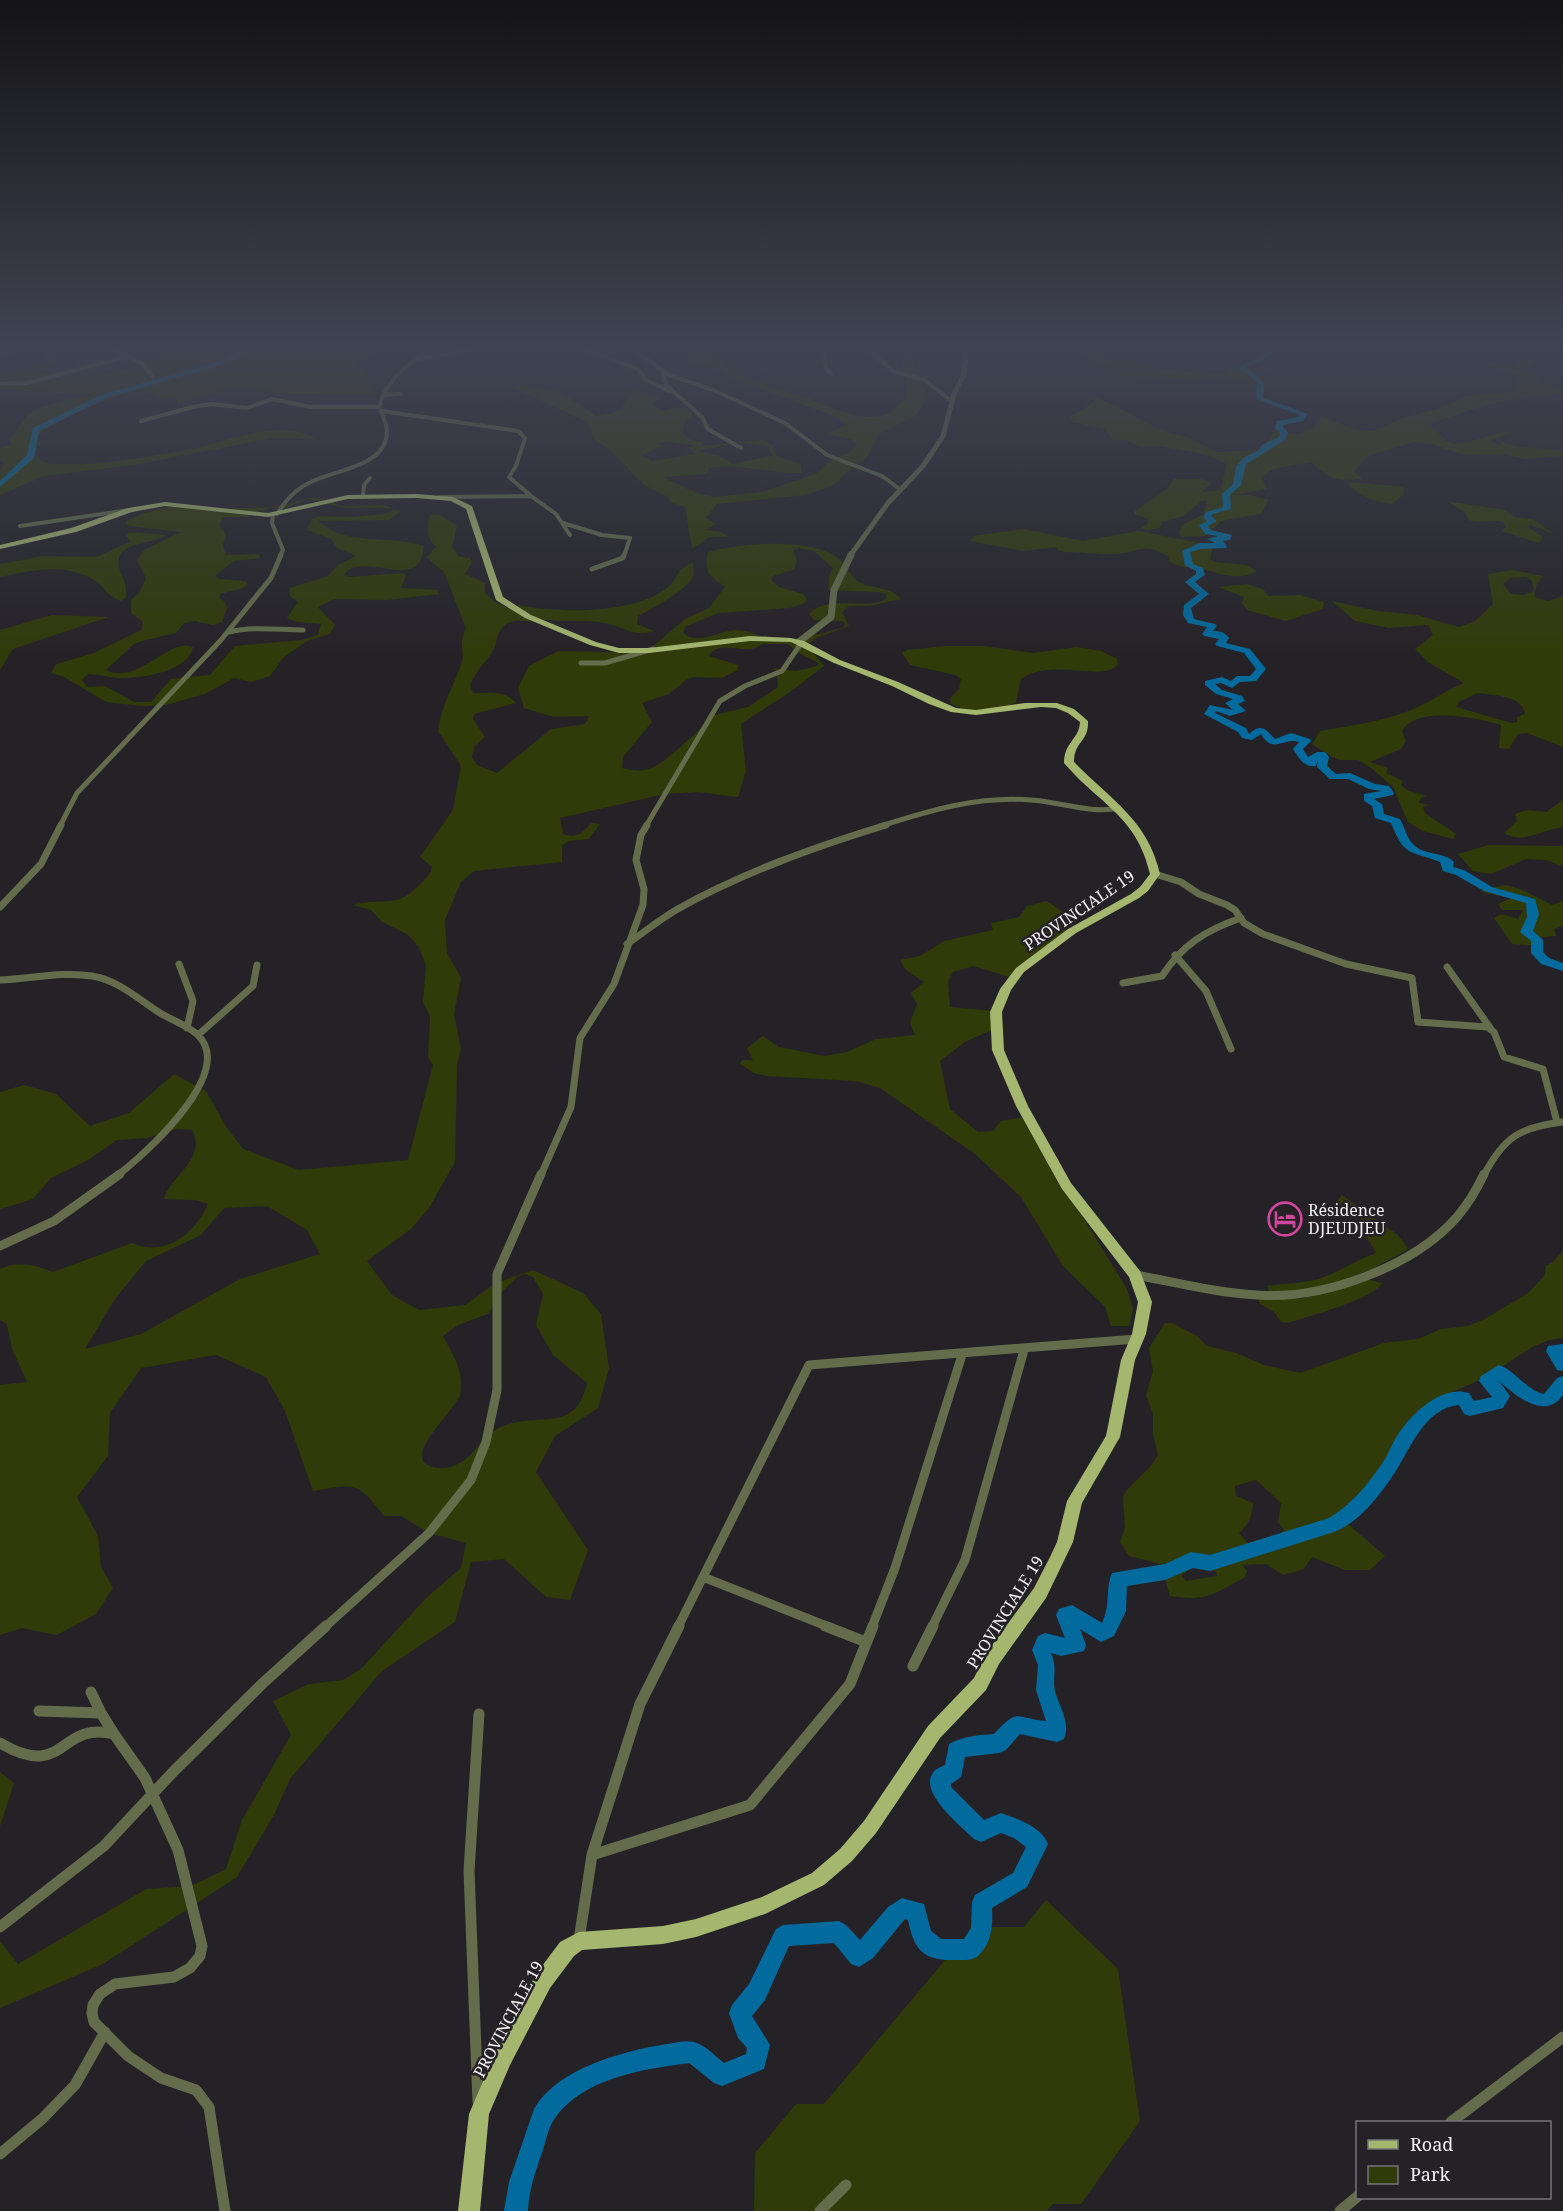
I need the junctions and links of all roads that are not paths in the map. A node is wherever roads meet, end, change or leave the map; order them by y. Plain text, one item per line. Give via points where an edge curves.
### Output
1 (380, 450) edge
2 (521, 450) edge
3 (821, 450) edge
4 (932, 450) edge
5 (370, 478) dead end
6 (901, 490) junction
7 (363, 495) junction
8 (531, 496) junction
9 (439, 497) junction
10 (131, 510) junction
11 (275, 515) junction
12 (563, 523) junction
13 (20, 525) dead end
14 (570, 535) dead end
15 (0, 547) edge
16 (592, 569) dead end
17 (303, 630) dead end
18 (227, 632) junction
19 (801, 642) junction
20 (653, 649) junction
21 (581, 663) dead end
22 (1119, 808) junction
23 (1155, 874) junction
24 (0, 907) edge
25 (1241, 918) junction
26 (627, 944) junction
27 (1175, 955) junction
28 (179, 964) dead end
29 (257, 965) dead end
30 (1447, 966) dead end
31 (0, 980) edge
32 (1124, 983) dead end
33 (187, 1028) junction
34 (1491, 1029) junction
35 (198, 1035) junction
36 (1231, 1049) dead end
37 (1560, 1122) edge
38 (0, 1246) edge
39 (1134, 1275) junction
40 (1136, 1339) junction
41 (1024, 1350) junction
42 (962, 1354) junction
43 (704, 1577) junction
44 (866, 1642) junction
45 (914, 1666) dead end
46 (91, 1692) dead end
47 (39, 1711) dead end
48 (101, 1713) junction
49 (480, 1713) dead end
50 (114, 1734) junction
51 (0, 1743) edge
52 (151, 1796) junction
53 (592, 1855) junction
54 (0, 1927) edge
55 (579, 1941) junction
56 (105, 2032) junction
57 (1563, 2037) edge
58 (479, 2114) junction
59 (1452, 2121) edge
60 (0, 2154) edge
61 (846, 2185) dead end
62 (1356, 2198) edge
63 (225, 2211) edge
64 (469, 2211) edge
65 (820, 2211) edge
66 (1340, 2211) edge

1 - 11 street via 360,464 308,483
2 - 8 street via 509,477
3 - 6 street via 882,476
4 - 6 street
5 - 7 street
6 - 19 street via 853,551 834,590 831,617
7 - 9 main road, PROVINCIALE 19
7 - 11 main road, PROVINCIALE 19
8 - 9 street
8 - 12 street
9 - 20 main road, PROVINCIALE 19 via 458,500 469,508 498,596 504,602 595,645 621,650
10 - 11 main road, PROVINCIALE 19 via 171,504
10 - 13 street
10 - 15 main road, PROVINCIALE 19 via 73,530
11 - 18 street via 272,523 282,554 271,578
12 - 14 street
12 - 16 street via 602,535 630,538 623,558
17 - 18 street via 250,627
18 - 24 street via 77,793 41,864
19 - 20 main road, PROVINCIALE 19 via 722,640
19 - 22 main road, PROVINCIALE 19 via 949,710 980,713 1030,704 1075,713 1084,721 1085,729 1067,759
19 - 26 street via 782,671 720,701 651,813 636,855 645,897
20 - 21 street via 605,663
22 - 23 main road, PROVINCIALE 19 via 1142,834
22 - 26 street via 1103,811 1004,799 929,811 825,844 742,879 676,910
23 - 25 street via 1181,882 1235,910
23 - 39 main road, PROVINCIALE 19 via 1144,889 1072,931 1020,970 996,1012 998,1050 1022,1106 1066,1186
25 - 27 street via 1206,930
25 - 34 street via 1263,934 1346,964 1412,978 1417,988 1414,1010 1418,1022
26 - 52 street via 614,984 580,1038 571,1107 497,1274 496,1390 486,1442 471,1480 429,1533 262,1684
27 - 32 street via 1162,976
27 - 36 street via 1206,991
28 - 33 street via 193,1001
29 - 35 street via 253,986
30 - 34 street
31 - 33 street via 69,975 111,981
33 - 35 street
34 - 37 street via 1504,1057 1543,1069
35 - 38 street via 207,1050 206,1070 177,1121 99,1190 56,1220
37 - 39 street via 1519,1132 1505,1141 1458,1216 1408,1254 1356,1278 1304,1294 1273,1296 1206,1289
39 - 40 main road, PROVINCIALE 19 via 1145,1302
40 - 41 street
40 - 55 main road, PROVINCIALE 19 via 1113,1437 1076,1501 1065,1542 1040,1593 993,1658 980,1684 934,1732 870,1827 846,1855 818,1879 765,1905 696,1928 663,1935
41 - 42 street
41 - 45 street via 965,1560
42 - 43 street via 809,1365
42 - 44 street via 894,1568
43 - 44 street
43 - 53 street via 640,1704
44 - 53 street via 850,1684 750,1805
46 - 48 street
47 - 48 street
48 - 50 street
49 - 58 street via 469,1871
50 - 51 street via 86,1731 42,1758 23,1756
50 - 52 street via 145,1778
52 - 54 street via 104,1846
52 - 56 street via 183,1863 202,1946 200,1956 190,1968 174,1977 125,1982 100,1994 92,2013 94,2022
53 - 55 street
55 - 58 main road, PROVINCIALE 19 via 567,1949 543,1982
56 - 60 street via 75,2085
56 - 63 street via 143,2068 196,2090 209,2107
57 - 59 street
58 - 64 main road, PROVINCIALE 19
61 - 65 street
62 - 66 street

